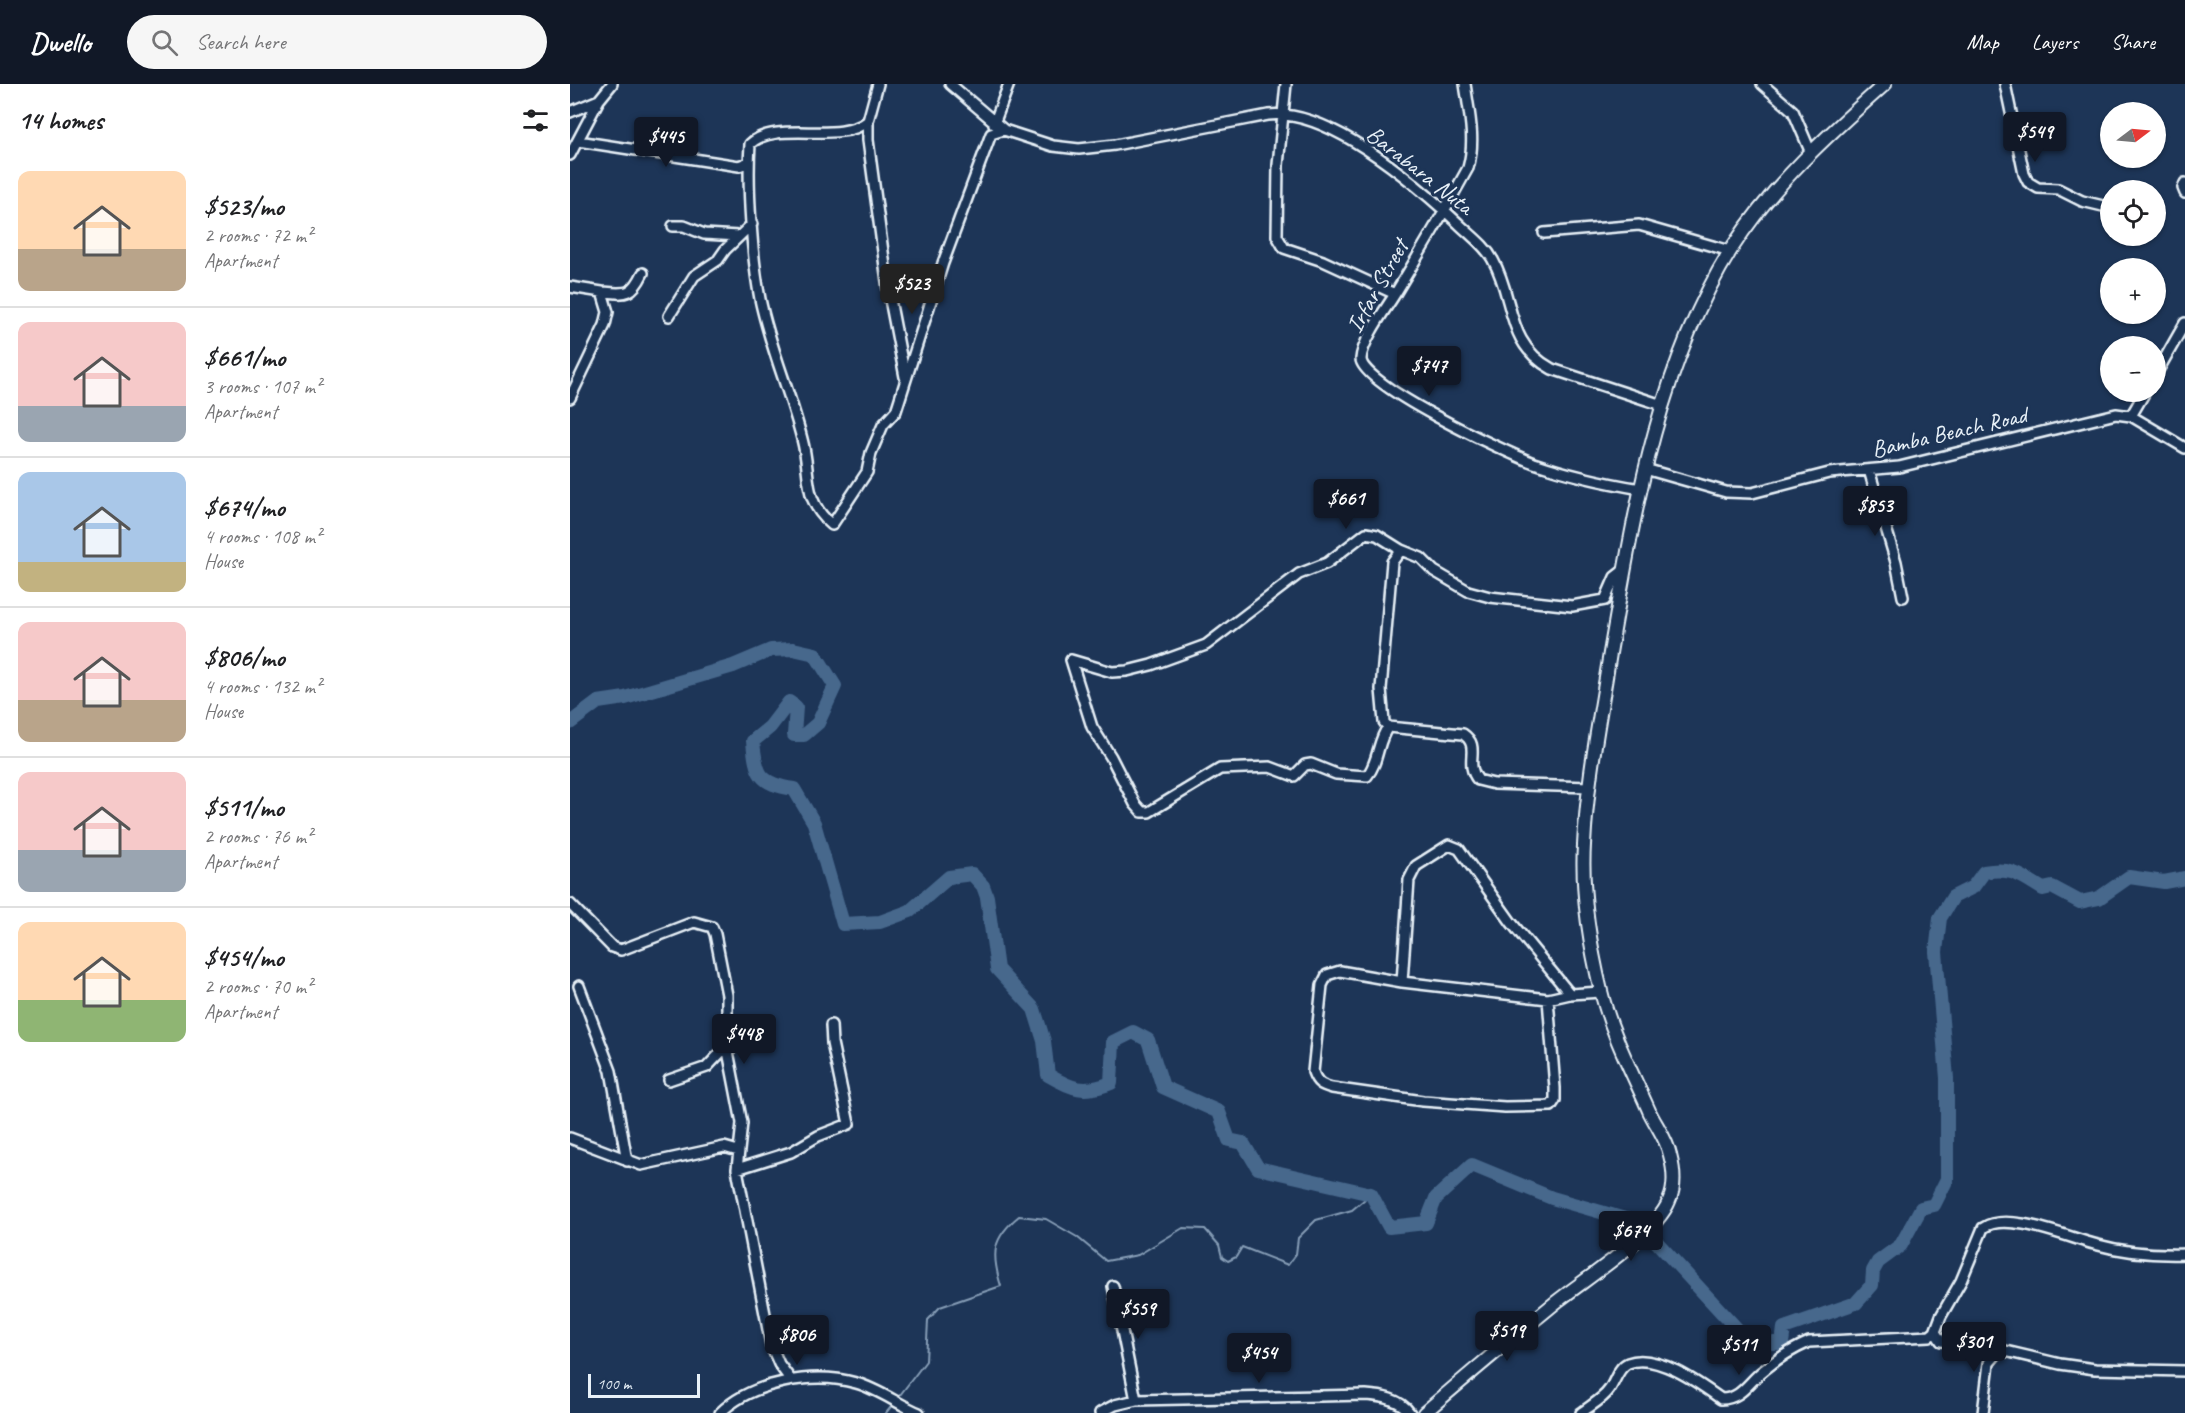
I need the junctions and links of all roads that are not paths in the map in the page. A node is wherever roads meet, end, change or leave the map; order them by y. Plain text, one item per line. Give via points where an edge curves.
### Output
1 (612, 84) edge
2 (878, 84) edge
3 (950, 84) edge
4 (1009, 84) edge
5 (1286, 84) edge
6 (1465, 84) edge
7 (1762, 84) edge
8 (1885, 84) edge
9 (2005, 84) edge
10 (599, 100) junction
11 (570, 112) edge
12 (1283, 113) junction
13 (868, 121) junction
14 (995, 122) junction
15 (1004, 130) junction
16 (991, 134) junction
17 (578, 141) junction
18 (1811, 153) junction
19 (570, 155) edge
20 (744, 164) junction
21 (2185, 183) edge
22 (2185, 193) edge
23 (2100, 205) edge
24 (1444, 210) junction
25 (752, 224) junction
26 (673, 226) dead end
27 (1544, 233) dead end
28 (739, 236) junction
29 (1730, 251) junction
30 (643, 273) dead end
31 (570, 287) edge
32 (602, 292) junction
33 (1395, 294) junction
34 (669, 316) dead end
35 (2185, 323) edge
36 (2166, 356) edge
37 (905, 378) junction
38 (570, 398) edge
39 (2139, 402) edge
40 (1662, 405) junction
41 (2131, 416) junction
42 (2185, 448) edge
43 (1645, 469) junction
44 (1869, 470) junction
45 (1641, 489) junction
46 (1401, 550) junction
47 (1624, 570) junction
48 (1903, 597) dead end
49 (1388, 727) junction
50 (1590, 787) junction
51 (570, 904) edge
52 (1402, 982) junction
53 (579, 986) dead end
54 (1601, 992) junction
55 (1570, 994) junction
56 (1548, 999) junction
57 (831, 1025) dead end
58 (727, 1046) junction
59 (669, 1080) dead end
60 (570, 1138) edge
61 (738, 1151) junction
62 (627, 1161) junction
63 (737, 1169) junction
64 (2185, 1254) edge
65 (1113, 1286) dead end
66 (1935, 1332) junction
67 (2001, 1349) junction
68 (2185, 1371) edge
69 (790, 1379) junction
70 (1137, 1400) junction
71 (720, 1413) edge
72 (919, 1413) edge
73 (1100, 1413) edge
74 (1410, 1413) edge
75 (1424, 1413) edge
76 (1581, 1413) edge
77 (1983, 1413) edge

1 - 10 street
2 - 13 street
3 - 14 street, Barabara Nuta
4 - 14 street
5 - 12 street
6 - 24 street, Irfar Street via 1472,155
7 - 18 street via 1793,111
8 - 18 main road
9 - 23 street via 2028,182
10 - 11 street
10 - 17 street
12 - 15 street, Barabara Nuta via 1079,150
12 - 24 street, Barabara Nuta via 1308,120 1360,145
12 - 33 street via 1278,165 1279,243
13 - 20 street via 863,126 842,130 757,137 750,144
13 - 37 street via 888,289
14 - 15 street, Barabara Nuta
14 - 16 street
15 - 16 street
16 - 37 street
17 - 19 street
17 - 20 street
18 - 29 main road via 1774,192
20 - 25 street via 749,172
21 - 22 street
24 - 33 street, Irfar Street
24 - 40 street, Barabara Nuta via 1493,260 1518,333 1537,361
25 - 28 street
25 - 37 street via 760,298 805,450 813,502 817,513 832,525 867,472 870,453 883,425 896,411
26 - 28 street via 704,234
27 - 29 street via 1639,225
28 - 34 street via 718,260 694,276
29 - 40 main road via 1702,304
30 - 32 street via 636,289 627,293
31 - 32 street
32 - 38 street via 608,312 605,325
33 - 45 street, Irfar Street via 1364,349 1361,361 1366,372 1466,432 1534,463
35 - 36 street
39 - 41 street
40 - 43 main road
41 - 42 street
41 - 44 street, Bamba Beach Road via 2116,414 1921,462
43 - 44 street, Bamba Beach Road via 1696,485 1739,492 1769,490 1829,473
43 - 45 main road
44 - 48 street
45 - 47 main road
46 - 47 street via 1421,558 1434,571 1468,591 1572,606 1605,600 1615,577
46 - 49 street via 1392,562 1381,689 1383,722
46 - 49 street via 1377,535 1361,534 1327,562 1299,574 1206,645 1151,665 1112,672 1071,660 1092,727 1142,812 1149,812 1220,769 1270,767 1294,776 1311,764 1336,774 1367,776
47 - 50 main road
49 - 50 street via 1463,734 1471,740 1470,766 1478,780
50 - 54 main road via 1583,846 1586,899
51 - 58 street via 612,947 621,950 694,922 711,927 727,995
52 - 55 street via 1409,880 1416,866 1449,845 1459,849 1511,922
52 - 56 street
52 - 56 street via 1340,971 1327,975 1322,985 1313,1072 1321,1085 1423,1101 1551,1106 1555,1088
53 - 62 street via 611,1071
54 - 55 street
54 - 75 main road via 1669,1150 1673,1189 1660,1217 1651,1226
55 - 56 street
57 - 63 street via 849,1124 790,1152
58 - 59 street via 703,1069
58 - 61 street via 742,1123
60 - 62 street
61 - 62 street via 724,1148 640,1165
61 - 63 street
63 - 69 street via 771,1345
64 - 66 street via 2148,1254 2011,1222 1988,1225 1983,1228
65 - 70 street
66 - 67 street via 1941,1341
66 - 76 street via 1930,1336 1809,1342 1762,1371 1741,1394 1727,1399 1676,1371 1648,1362 1628,1363 1608,1392
67 - 68 street via 2095,1369
67 - 77 street via 1989,1363
69 - 71 street via 740,1398
69 - 72 street via 856,1383
70 - 73 street
70 - 74 street via 1366,1395 1384,1397

